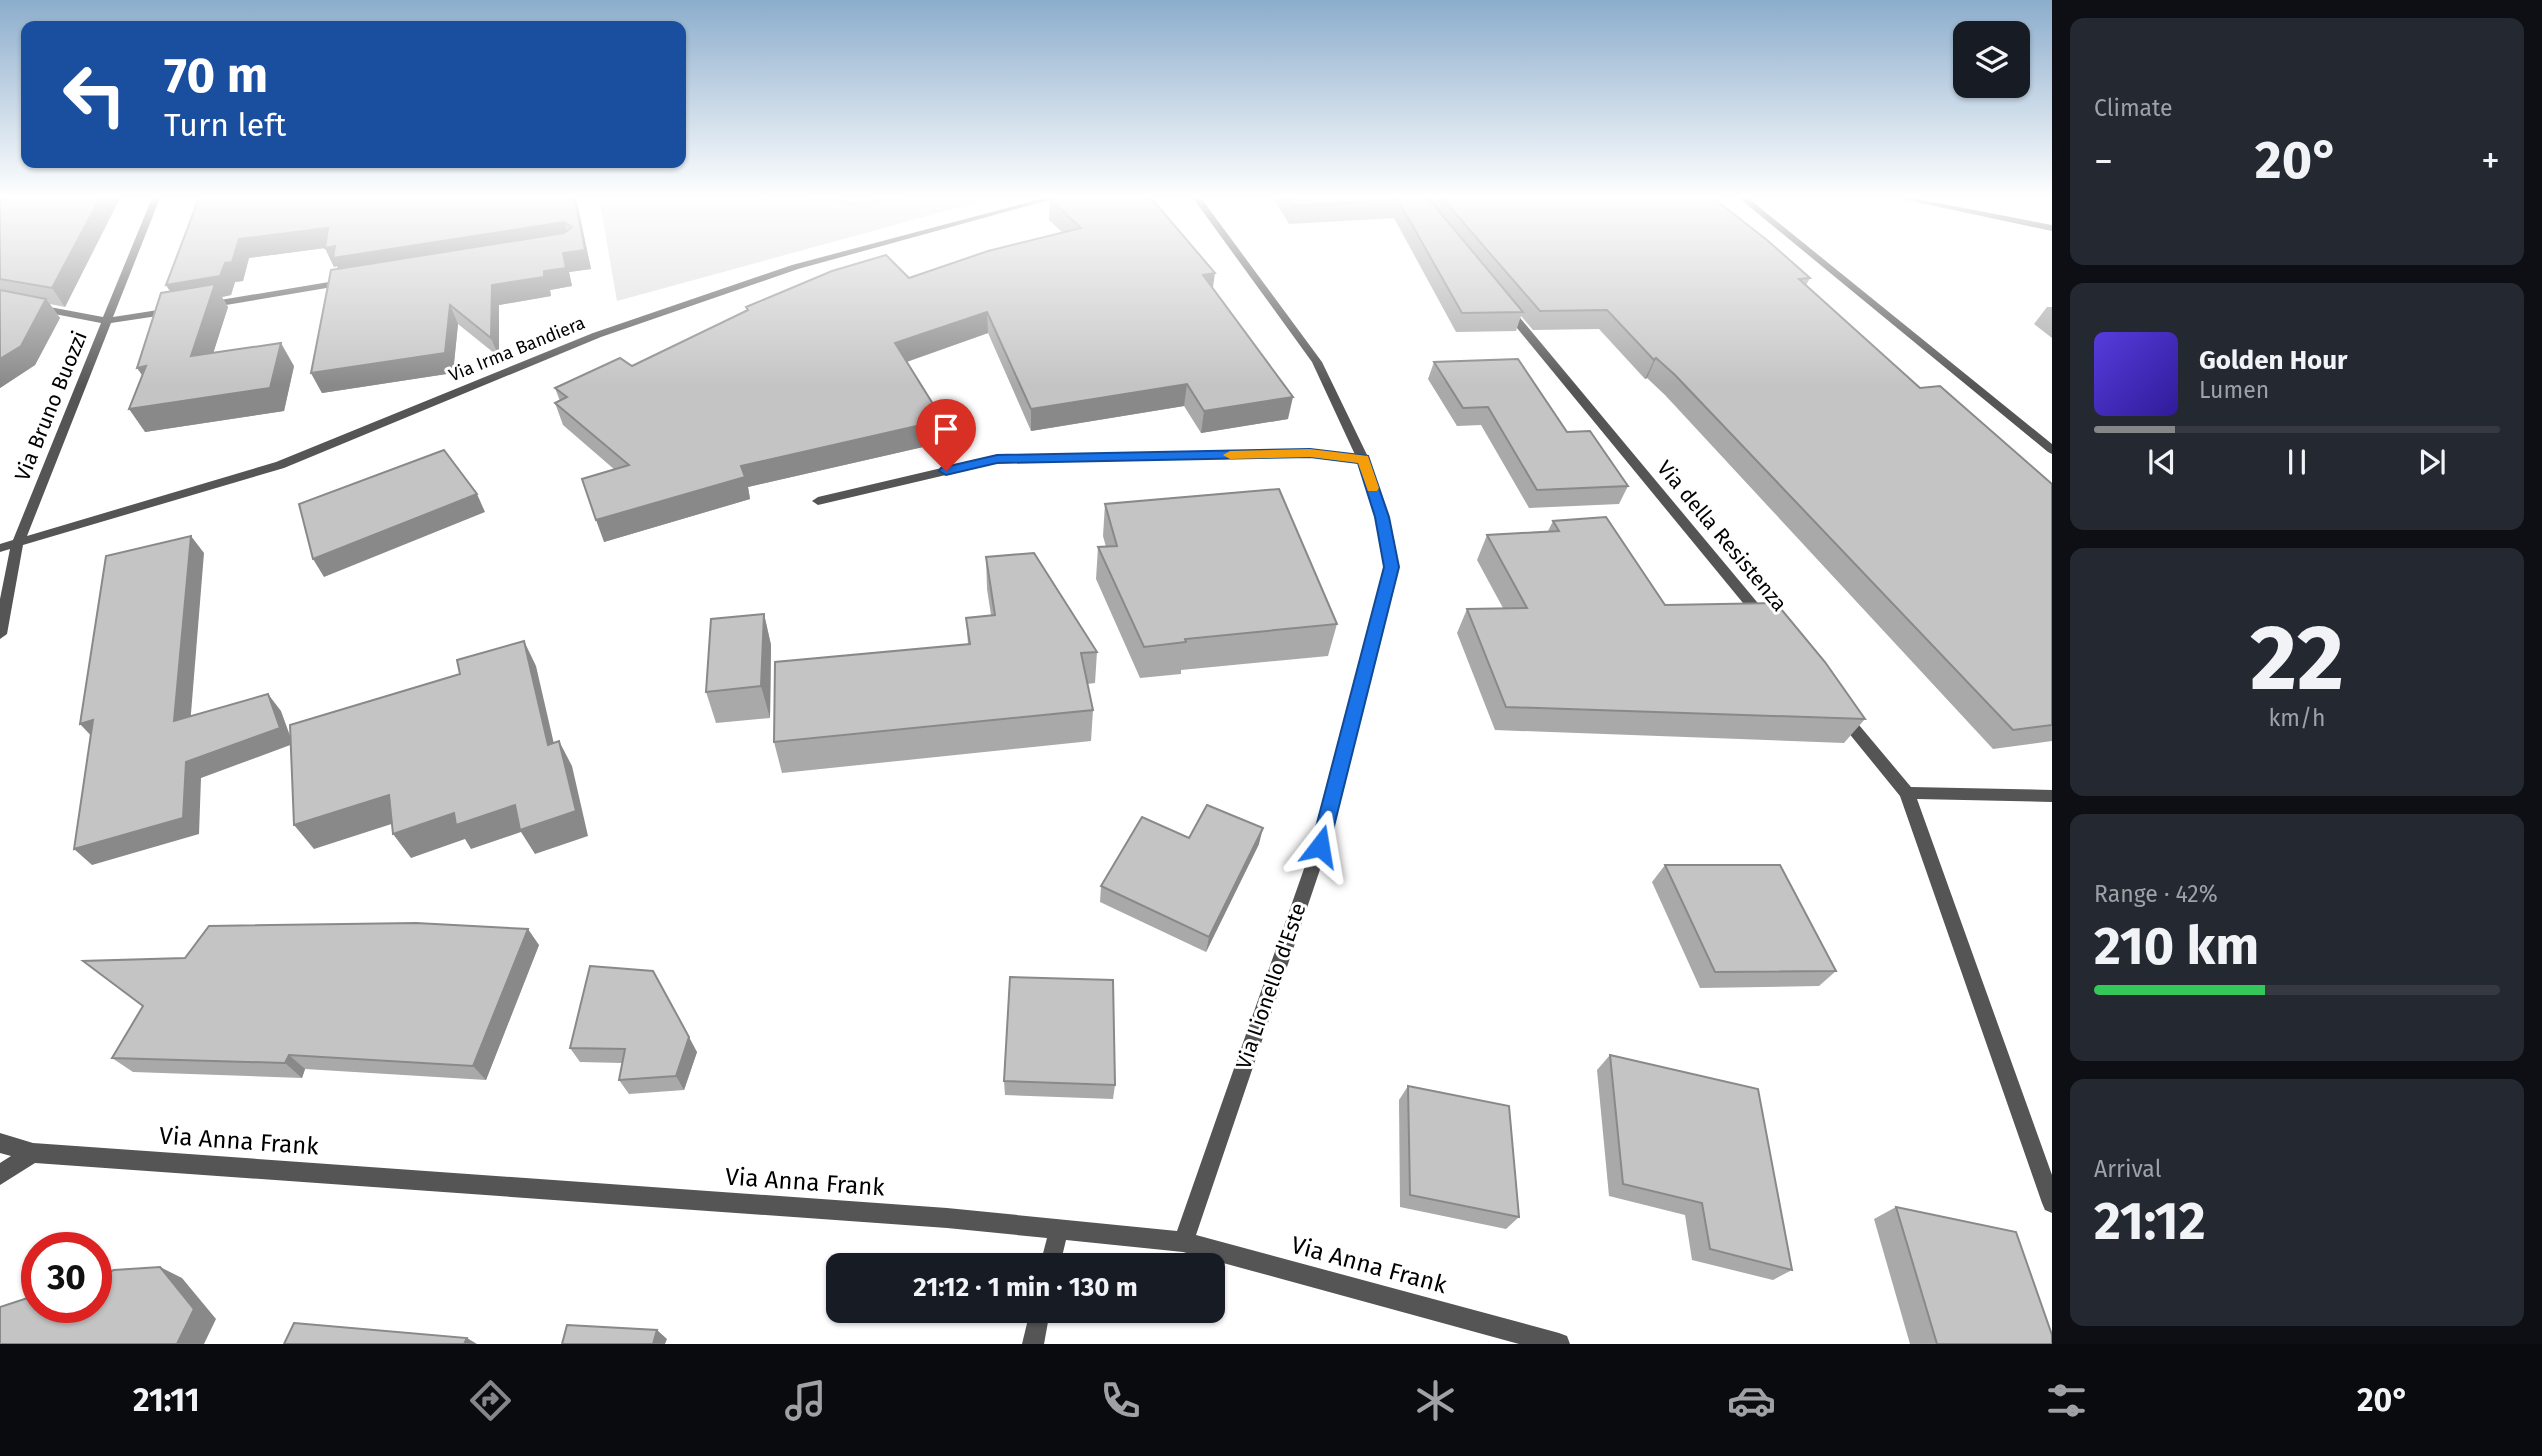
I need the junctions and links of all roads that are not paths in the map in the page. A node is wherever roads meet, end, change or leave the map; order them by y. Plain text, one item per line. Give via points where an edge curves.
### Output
1 (131, 261) edge
2 (817, 261) edge
3 (1243, 261) edge
4 (1820, 261) edge
5 (355, 281) edge
6 (1494, 293) edge
7 (26, 305) edge
8 (193, 307) edge
9 (180, 309) edge
10 (106, 321) junction
11 (2052, 450) edge
12 (1363, 459) junction
13 (818, 501) dead end
14 (17, 545) junction
15 (0, 548) edge
16 (1775, 633) edge
17 (0, 634) edge
18 (1837, 708) edge
19 (1907, 793) junction
20 (2052, 796) edge
21 (0, 1143) edge
22 (33, 1153) junction
23 (0, 1175) edge
24 (2052, 1203) edge
25 (1059, 1229) junction
26 (1183, 1242) junction
27 (1054, 1253) edge
28 (1037, 1323) edge
29 (1033, 1344) edge
30 (1559, 1344) edge

1 - 10 street, Via Bruno Buozzi
2 - 14 street, Via Irma Bandiera via 597,335 280,465
3 - 12 street, Via Lionello d'Este via 1317,362
4 - 11 street
5 - 8 street
6 - 16 street, Via della Resistenza
7 - 10 street
9 - 10 street, Via Bruno Buozzi
10 - 14 street, Via Bruno Buozzi
12 - 13 street via 1310,453 997,459
12 - 26 street, Via Lionello d'Este via 1382,517 1391,567 1320,846
14 - 15 street, Via Irma Bandiera
14 - 17 street
18 - 19 street
19 - 20 street
19 - 24 street
21 - 22 street, Via Anna Frank
22 - 23 street
22 - 25 street, Via Anna Frank
25 - 26 street, Via Anna Frank
25 - 27 street
26 - 30 street, Via Anna Frank
28 - 29 street

